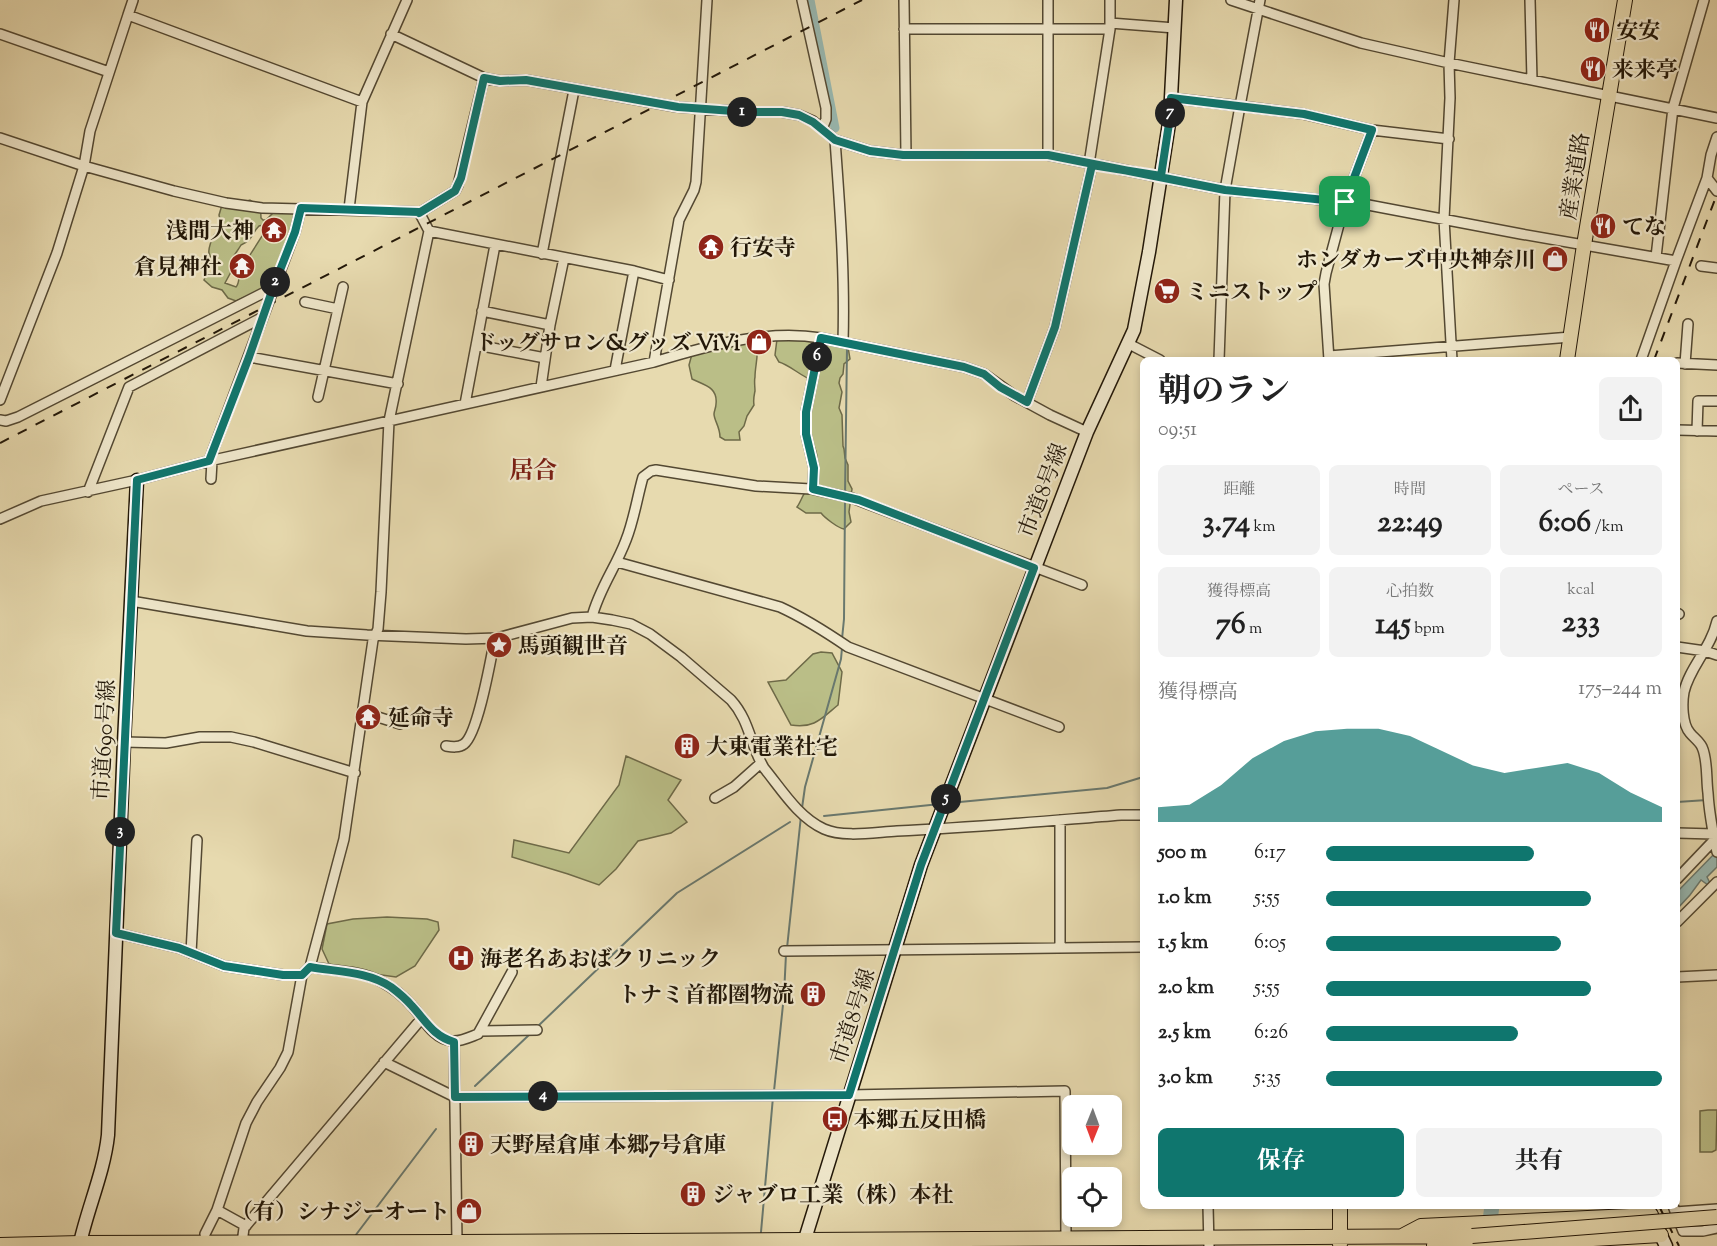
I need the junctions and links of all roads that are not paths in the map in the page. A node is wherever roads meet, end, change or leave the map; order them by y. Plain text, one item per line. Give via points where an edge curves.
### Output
1 (134, 0) edge
2 (407, 0) edge
3 (707, 0) edge
4 (802, 0) edge
5 (904, 0) edge
6 (1048, 0) edge
7 (1110, 0) edge
8 (1176, 0) edge
9 (1231, 0) edge
10 (1455, 0) edge
11 (1530, 0) edge
12 (1625, 0) edge
13 (1704, 0) edge
14 (1260, 4) edge
15 (128, 15) junction
16 (1110, 26) junction
17 (1174, 28) junction
18 (904, 29) junction
19 (1048, 30) junction
20 (0, 34) edge
21 (391, 34) junction
22 (1449, 63) junction
23 (109, 72) junction
24 (484, 78) junction
25 (1532, 80) junction
26 (574, 90) junction
27 (1609, 96) junction
28 (1171, 98) junction
29 (362, 102) junction
30 (1240, 106) junction
31 (1673, 108) junction
32 (702, 109) junction
33 (1717, 118) edge
34 (822, 129) junction
35 (1372, 130) junction
36 (1717, 137) edge
37 (0, 138) edge
38 (1449, 139) junction
39 (835, 140) junction
40 (906, 155) junction
41 (1048, 155) junction
42 (1091, 164) junction
43 (84, 166) junction
44 (1161, 176) junction
45 (1707, 178) junction
46 (1225, 190) junction
47 (1717, 191) edge
48 (1345, 202) junction
49 (301, 208) junction
50 (349, 209) junction
51 (419, 213) junction
52 (1444, 219) junction
53 (429, 231) junction
54 (495, 245) junction
55 (1584, 245) junction
56 (542, 254) junction
57 (1656, 257) junction
58 (564, 258) junction
59 (1676, 261) junction
60 (1701, 266) dead end
61 (1717, 268) edge
62 (634, 271) junction
63 (669, 280) junction
64 (343, 287) dead end
65 (273, 288) junction
66 (304, 302) dead end
67 (338, 309) junction
68 (483, 311) junction
69 (263, 317) junction
70 (1688, 324) dead end
71 (550, 326) junction
72 (1571, 337) junction
73 (821, 338) junction
74 (843, 342) junction
75 (1129, 344) junction
76 (477, 345) junction
77 (1451, 346) junction
78 (249, 357) junction
79 (1154, 357) edge
80 (1219, 357) edge
81 (1329, 357) edge
82 (1339, 357) edge
83 (1452, 357) edge
84 (1568, 357) edge
85 (1642, 357) edge
86 (545, 358) junction
87 (654, 362) junction
88 (1681, 363) edge
89 (1717, 365) edge
90 (324, 370) junction
91 (615, 370) junction
92 (398, 384) junction
93 (541, 387) junction
94 (318, 397) dead end
95 (0, 400) edge
96 (1717, 401) edge
97 (1027, 402) junction
98 (465, 404) junction
99 (0, 420) edge
100 (389, 421) junction
101 (1680, 430) edge
102 (1696, 431) junction
103 (1087, 432) junction
104 (1717, 432) edge
105 (211, 461) junction
106 (211, 479) dead end
107 (137, 480) junction
108 (813, 489) junction
109 (88, 492) junction
110 (0, 519) edge
111 (617, 562) junction
112 (1034, 568) junction
113 (1082, 585) dead end
114 (131, 601) junction
115 (592, 617) junction
116 (1717, 621) edge
117 (376, 634) junction
118 (495, 638) junction
119 (1680, 647) edge
120 (1705, 651) junction
121 (1717, 655) edge
122 (984, 700) junction
123 (362, 712) junction
124 (400, 724) dead end
125 (1059, 727) dead end
126 (124, 742) junction
127 (446, 746) dead end
128 (762, 766) junction
129 (355, 773) junction
130 (1710, 796) edge
131 (715, 798) dead end
132 (1140, 815) edge
133 (1060, 820) junction
134 (935, 829) junction
135 (1680, 834) edge
136 (197, 840) dead end
137 (1715, 842) edge
138 (1680, 876) edge
139 (1717, 882) edge
140 (1680, 919) edge
141 (116, 933) junction
142 (1140, 947) edge
143 (1060, 948) junction
144 (896, 949) junction
145 (786, 951) dead end
146 (191, 953) junction
147 (310, 967) junction
148 (512, 972) dead end
149 (302, 975) junction
150 (1717, 975) edge
151 (1680, 977) edge
152 (422, 1018) junction
153 (533, 1030) dead end
154 (481, 1031) junction
155 (454, 1042) junction
156 (384, 1062) junction
157 (849, 1095) junction
158 (455, 1097) junction
159 (1208, 1209) edge
160 (1340, 1209) edge
161 (1348, 1209) edge
162 (1674, 1209) edge
163 (1717, 1209) edge
164 (217, 1210) junction
165 (1649, 1211) edge
166 (1717, 1217) edge
167 (246, 1226) junction
168 (1717, 1228) edge
169 (205, 1234) dead end
170 (1066, 1238) junction
171 (1470, 1238) edge
172 (805, 1239) junction
173 (1209, 1241) edge
174 (1664, 1241) edge
175 (457, 1242) junction
176 (1026, 1242) edge
177 (1345, 1242) edge
178 (1612, 1242) edge
179 (680, 1243) edge
180 (859, 1243) edge
181 (79, 1244) edge
182 (235, 1244) edge
183 (0, 1245) edge

1 - 15 street
2 - 21 street
3 - 32 street
4 - 34 street via 826,108
5 - 18 street
6 - 19 street
7 - 16 street
8 - 17 street, 市道8号線
9 - 14 street
10 - 22 street
11 - 25 street
12 - 27 main road, 産業道路
13 - 31 street
14 - 22 street via 1361,43
14 - 30 street
15 - 23 street
15 - 29 street
16 - 17 street
16 - 19 street
16 - 42 street
17 - 28 street, 市道8号線
18 - 19 street
18 - 40 street
19 - 41 street
20 - 23 street
21 - 24 street
21 - 29 street
22 - 25 street
22 - 38 street
23 - 43 street via 90,131
24 - 26 street via 526,80
24 - 51 street via 458,185 455,191
25 - 27 street
26 - 32 street
26 - 56 street
27 - 31 street
27 - 55 main road, 産業道路
28 - 30 street
28 - 44 street, 市道8号線
29 - 50 street
30 - 35 street via 1304,114
30 - 46 street
31 - 33 street
31 - 57 street
32 - 34 street via 782,112 799,115
32 - 63 street via 696,182 679,220
34 - 39 street
35 - 38 street
35 - 48 street
36 - 45 street
37 - 43 street
38 - 52 street
39 - 40 street via 870,151
39 - 74 street via 843,255
40 - 41 street
41 - 42 street
42 - 44 street
42 - 97 street via 1055,327
43 - 49 street via 207,200 262,208
43 - 95 street via 57,253
44 - 46 street
44 - 75 street, 市道8号線
45 - 47 street
45 - 59 street
46 - 48 street
46 - 80 street
48 - 52 street
48 - 81 street via 1324,284
49 - 50 street
49 - 65 street
50 - 51 street
51 - 53 street
52 - 55 street
52 - 77 street
53 - 54 street
53 - 92 street
54 - 56 street
54 - 68 street
55 - 57 street
55 - 72 main road, 産業道路
56 - 58 street
57 - 59 street
58 - 62 street
58 - 71 street
59 - 85 street
60 - 61 street
62 - 63 street
62 - 91 street
63 - 87 street
64 - 67 street
65 - 69 street
65 - 99 street via 18,417
66 - 67 street
67 - 90 street
68 - 71 street
68 - 76 street
69 - 78 street
69 - 109 street via 129,387
70 - 88 street
71 - 86 street
72 - 77 street
72 - 84 main road, 産業道路
73 - 74 street
73 - 87 street via 786,335 754,339 703,347
73 - 108 street via 806,412
74 - 97 street via 971,369
75 - 79 street
75 - 103 street, 市道8号線
76 - 86 street
76 - 98 street
77 - 82 street
77 - 83 street
78 - 90 street
78 - 105 street
86 - 93 street
87 - 91 street
88 - 89 street
90 - 92 street
90 - 94 street
91 - 93 street
92 - 100 street
93 - 98 street
96 - 102 street via 1698,401
97 - 103 street
98 - 100 street
100 - 105 street
100 - 117 street
101 - 102 street
102 - 104 street
103 - 112 street, 市道8号線
105 - 106 street
105 - 107 street
107 - 109 street
107 - 114 street, 市道690号線
108 - 111 street via 756,486 651,471 643,477
108 - 112 street via 845,496
109 - 110 street via 41,501
111 - 115 street via 604,583
111 - 122 street via 780,608 842,643
112 - 113 street
112 - 122 street, 市道8号線
114 - 117 street via 307,631
114 - 126 street, 市道690号線
115 - 118 street via 557,621
115 - 128 street via 637,626 731,699 748,726
116 - 120 street
117 - 118 street
117 - 123 street
118 - 127 street via 474,726 466,742 458,747
119 - 120 street
120 - 121 street
120 - 130 street via 1687,681 1683,706 1686,728 1704,750
122 - 125 street
122 - 134 street, 市道8号線
123 - 124 street
123 - 129 street
126 - 129 street via 231,737
126 - 141 street, 市道690号線
128 - 131 street
128 - 134 street via 809,821 832,832
129 - 147 street via 344,839
130 - 137 street
132 - 133 street
133 - 134 street
133 - 143 street
134 - 144 street, 市道8号線
135 - 137 street
136 - 146 street
137 - 138 street
139 - 140 street
141 - 146 street
141 - 181 street, 市道690号線 via 106,1153
142 - 143 street
143 - 144 street
144 - 145 street
144 - 157 street, 市道8号線
146 - 149 street via 224,966
147 - 149 street
147 - 152 street via 380,981 402,996
148 - 154 street
149 - 164 street via 288,1052 246,1123
150 - 151 street
152 - 155 street via 429,1028
152 - 156 street
153 - 154 street
154 - 155 street
155 - 158 street
156 - 158 street
156 - 167 street
157 - 158 street
157 - 170 street via 1065,1091
157 - 172 street, 市道8号線
158 - 175 street
159 - 173 street
160 - 177 main road
161 - 177 main road
162 - 163 street
162 - 168 street via 1683,1232
164 - 167 street
164 - 169 street
165 - 171 main road via 1506,1222
165 - 174 street
166 - 171 main road, bridge
167 - 182 street
170 - 173 main road
170 - 176 main road
171 - 177 main road via 1400,1237
171 - 178 main road via 1504,1244
172 - 179 main road
172 - 180 main road
173 - 177 main road
174 - 178 main road
175 - 179 main road
175 - 182 main road
176 - 180 main road
181 - 182 main road
181 - 183 main road

